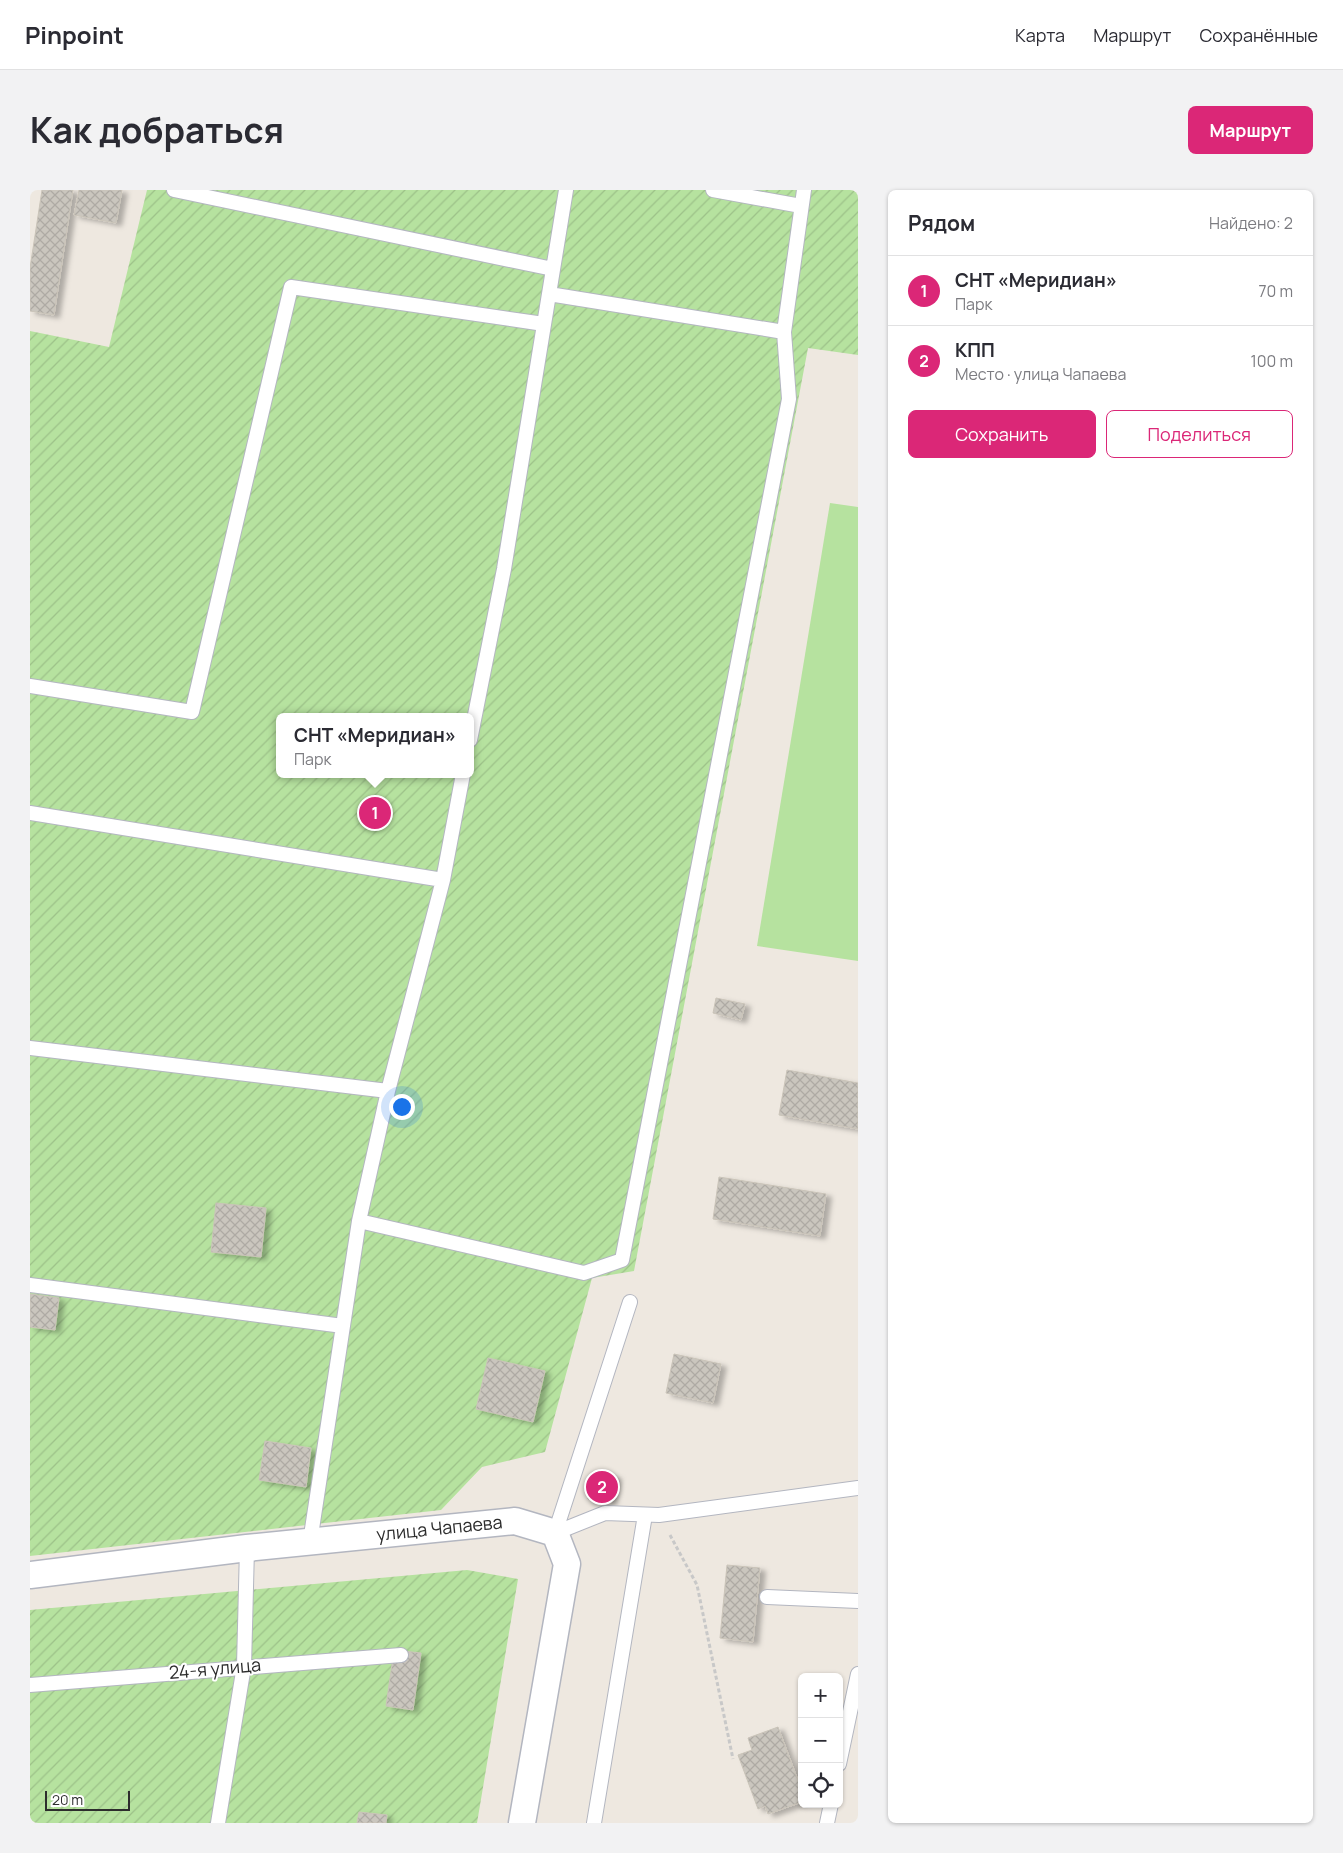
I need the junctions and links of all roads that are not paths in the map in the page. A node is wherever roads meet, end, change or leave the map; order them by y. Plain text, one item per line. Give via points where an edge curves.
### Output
1 (174, 190) edge
2 (566, 190) edge
3 (712, 190) edge
4 (804, 190) edge
5 (801, 206) junction
6 (553, 269) junction
7 (549, 294) junction
8 (544, 324) junction
9 (784, 332) junction
10 (30, 686) edge
11 (474, 720) edge
12 (462, 778) edge
13 (30, 813) edge
14 (443, 880) junction
15 (30, 1048) edge
16 (388, 1091) junction
17 (359, 1221) junction
18 (30, 1284) edge
19 (630, 1302) dead end
20 (343, 1326) junction
21 (858, 1488) edge
22 (652, 1515) junction
23 (555, 1533) junction
24 (310, 1542) junction
25 (247, 1548) junction
26 (30, 1575) edge
27 (767, 1597) dead end
28 (858, 1601) edge
29 (401, 1655) dead end
30 (244, 1666) junction
31 (858, 1674) edge
32 (30, 1685) edge
33 (839, 1763) edge
34 (830, 1808) edge
35 (218, 1823) edge
36 (522, 1823) edge
37 (594, 1823) edge
38 (827, 1823) edge

1 - 6 lane
2 - 6 lane
3 - 5 lane
4 - 5 lane
5 - 9 lane
6 - 7 lane
7 - 8 lane
7 - 9 lane
8 - 10 lane via 291,287 192,712
8 - 11 lane via 504,569
9 - 17 lane via 789,399 622,1260 584,1273
12 - 14 lane
13 - 14 lane
14 - 16 lane
15 - 16 lane
16 - 17 lane
17 - 20 lane
18 - 20 lane
19 - 23 lane
20 - 24 lane
21 - 22 lane
22 - 23 lane via 605,1513
22 - 37 lane
23 - 24 street, улица Чапаева via 515,1520
23 - 36 street via 567,1564
24 - 25 street, улица Чапаева
25 - 26 street, улица Чапаева
25 - 30 lane
27 - 28 lane
29 - 30 lane, 24-я улица
30 - 32 lane, 24-я улица
30 - 35 lane
31 - 33 lane
34 - 38 lane

